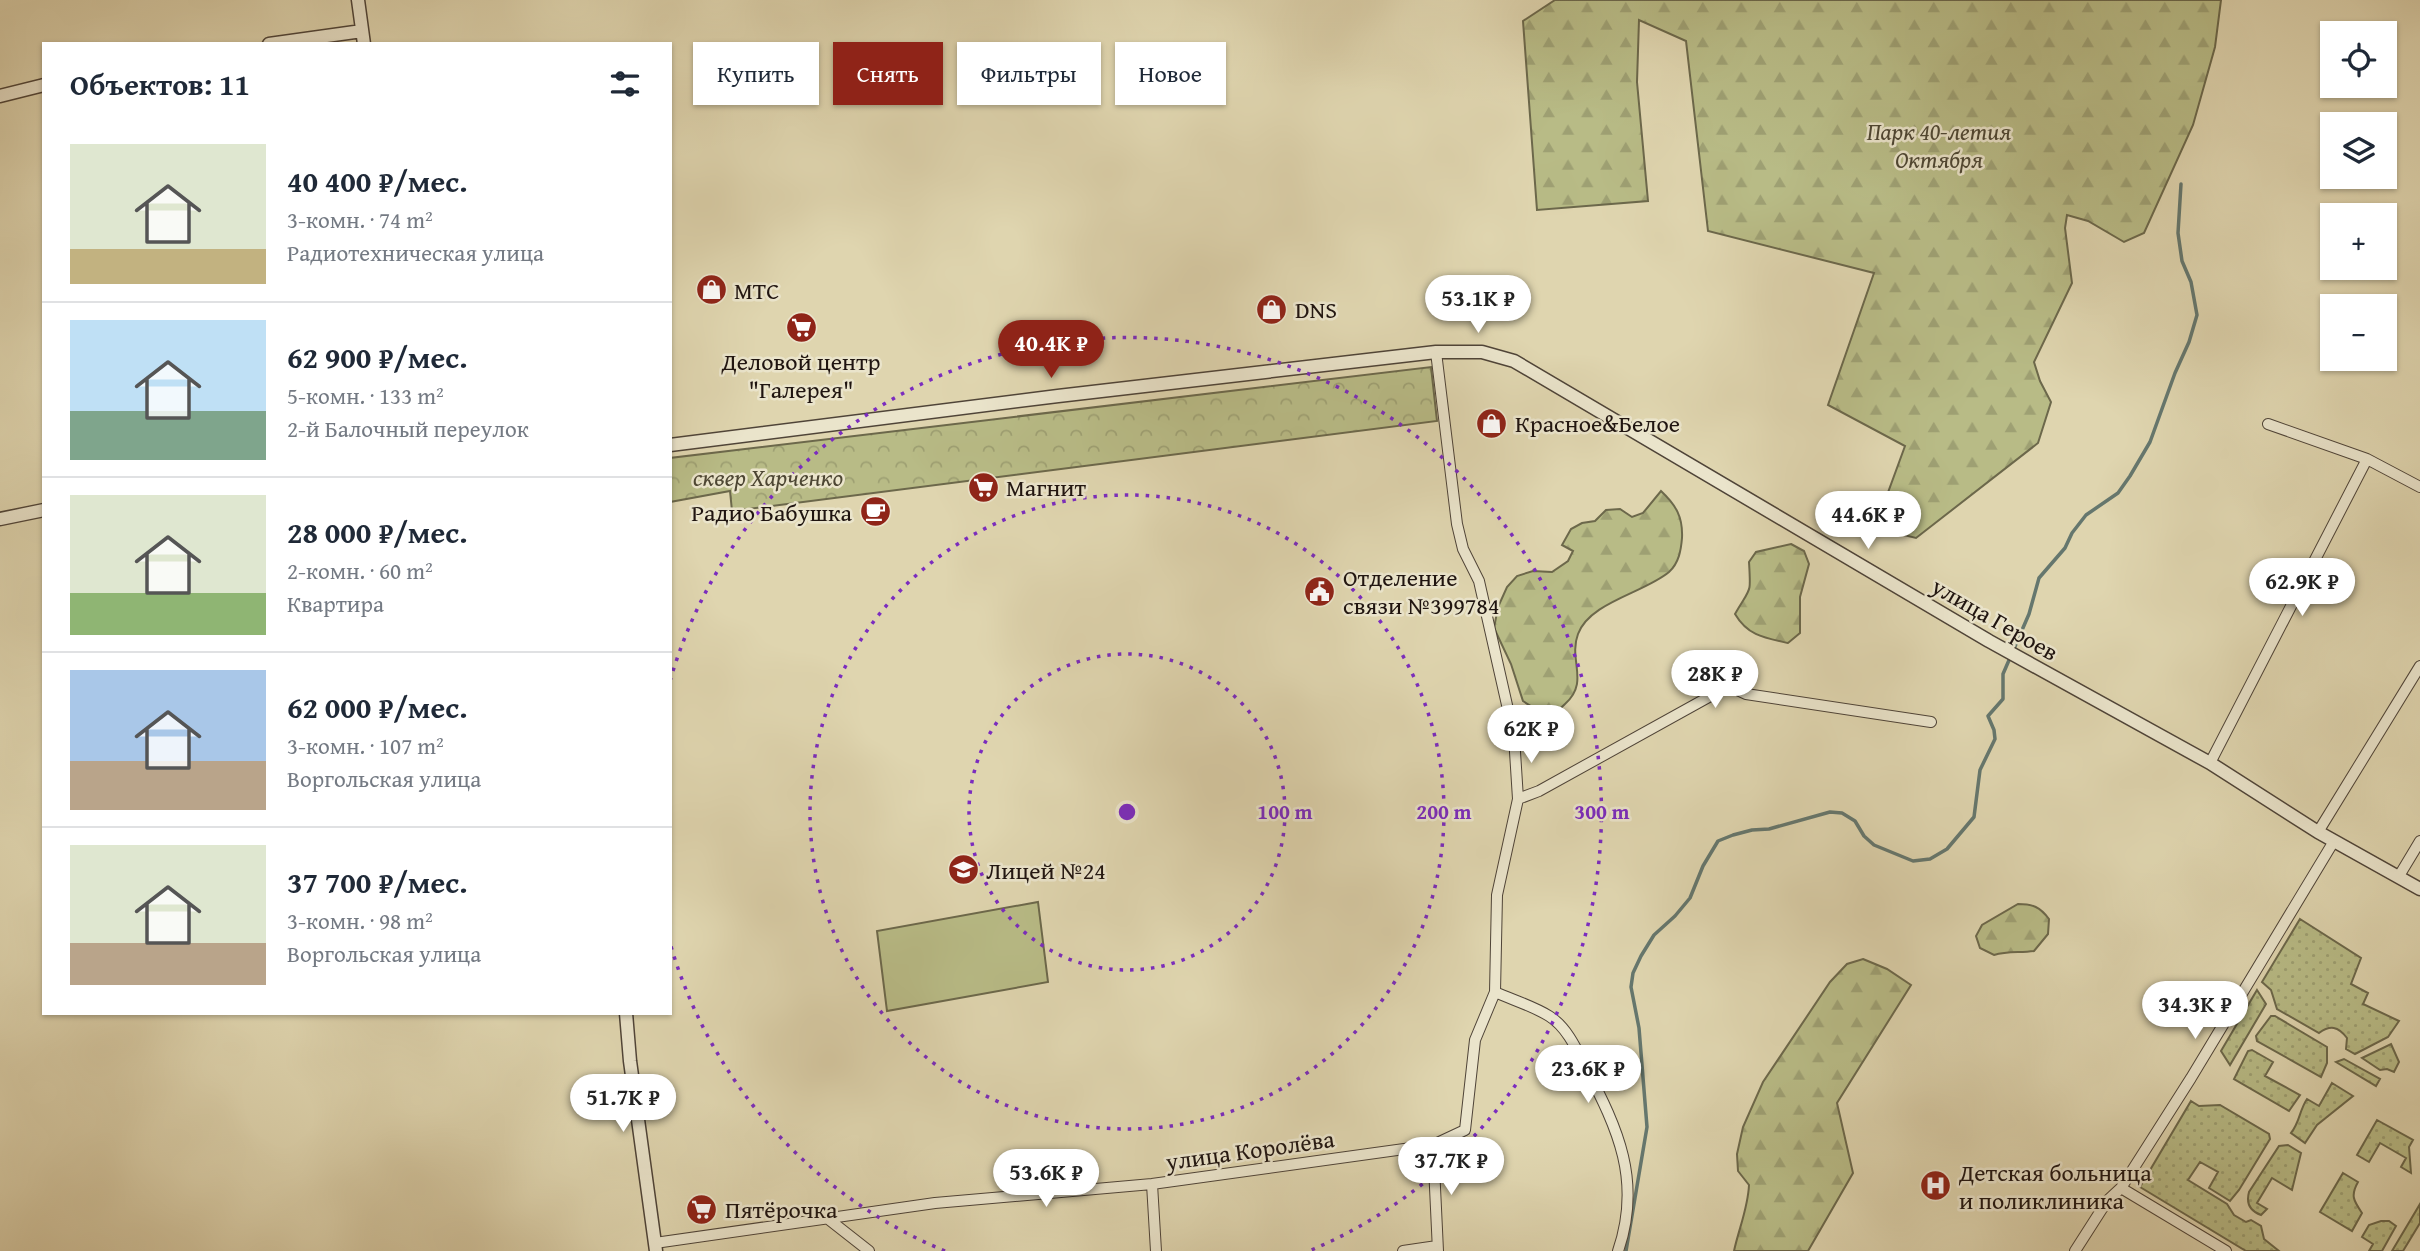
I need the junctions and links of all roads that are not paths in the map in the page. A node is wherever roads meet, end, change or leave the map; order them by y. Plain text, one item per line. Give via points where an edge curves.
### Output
1 (358, 0) edge
2 (363, 37) edge
3 (296, 42) edge
4 (42, 86) edge
5 (0, 96) edge
6 (1436, 352) junction
7 (2268, 424) dead end
8 (672, 445) edge
9 (2367, 458) junction
10 (2420, 487) edge
11 (42, 510) edge
12 (0, 519) edge
13 (2420, 666) edge
14 (1931, 722) dead end
15 (2210, 763) junction
16 (1518, 799) junction
17 (2318, 832) junction
18 (2334, 841) junction
19 (2420, 841) edge
20 (2399, 876) junction
21 (2420, 889) edge
22 (1495, 992) junction
23 (626, 1015) edge
24 (1433, 1146) junction
25 (1152, 1184) junction
26 (2121, 1188) junction
27 (828, 1218) junction
28 (655, 1247) edge
29 (1438, 1249) edge
30 (869, 1251) edge
31 (1156, 1251) edge
32 (1403, 1251) edge
33 (1618, 1251) edge
34 (2075, 1251) edge
35 (2226, 1251) edge

1 - 2 street
2 - 3 street
4 - 5 street
6 - 8 street, улица Героев
6 - 15 street, улица Героев via 1482,352 1514,361 1989,642
6 - 16 street via 1457,524 1479,581 1514,736
7 - 9 street
9 - 10 street
9 - 15 street
11 - 12 street
13 - 17 street
14 - 16 street via 1725,688
15 - 17 street, улица Героев
16 - 22 street via 1497,895
17 - 18 street, улица Героев
18 - 20 street, улица Героев
18 - 26 street
19 - 20 street
20 - 21 street, улица Героев
22 - 24 street, улица Королёва via 1475,1040 1465,1130
22 - 33 street via 1550,1017 1570,1038 1612,1117 1626,1163 1624,1234
23 - 28 street
24 - 25 street, улица Королёва
24 - 29 street
25 - 27 street, улица Королёва via 935,1203
25 - 31 street
26 - 34 street via 2107,1201
26 - 35 street
27 - 28 street, улица Королёва
27 - 30 street
29 - 32 street

